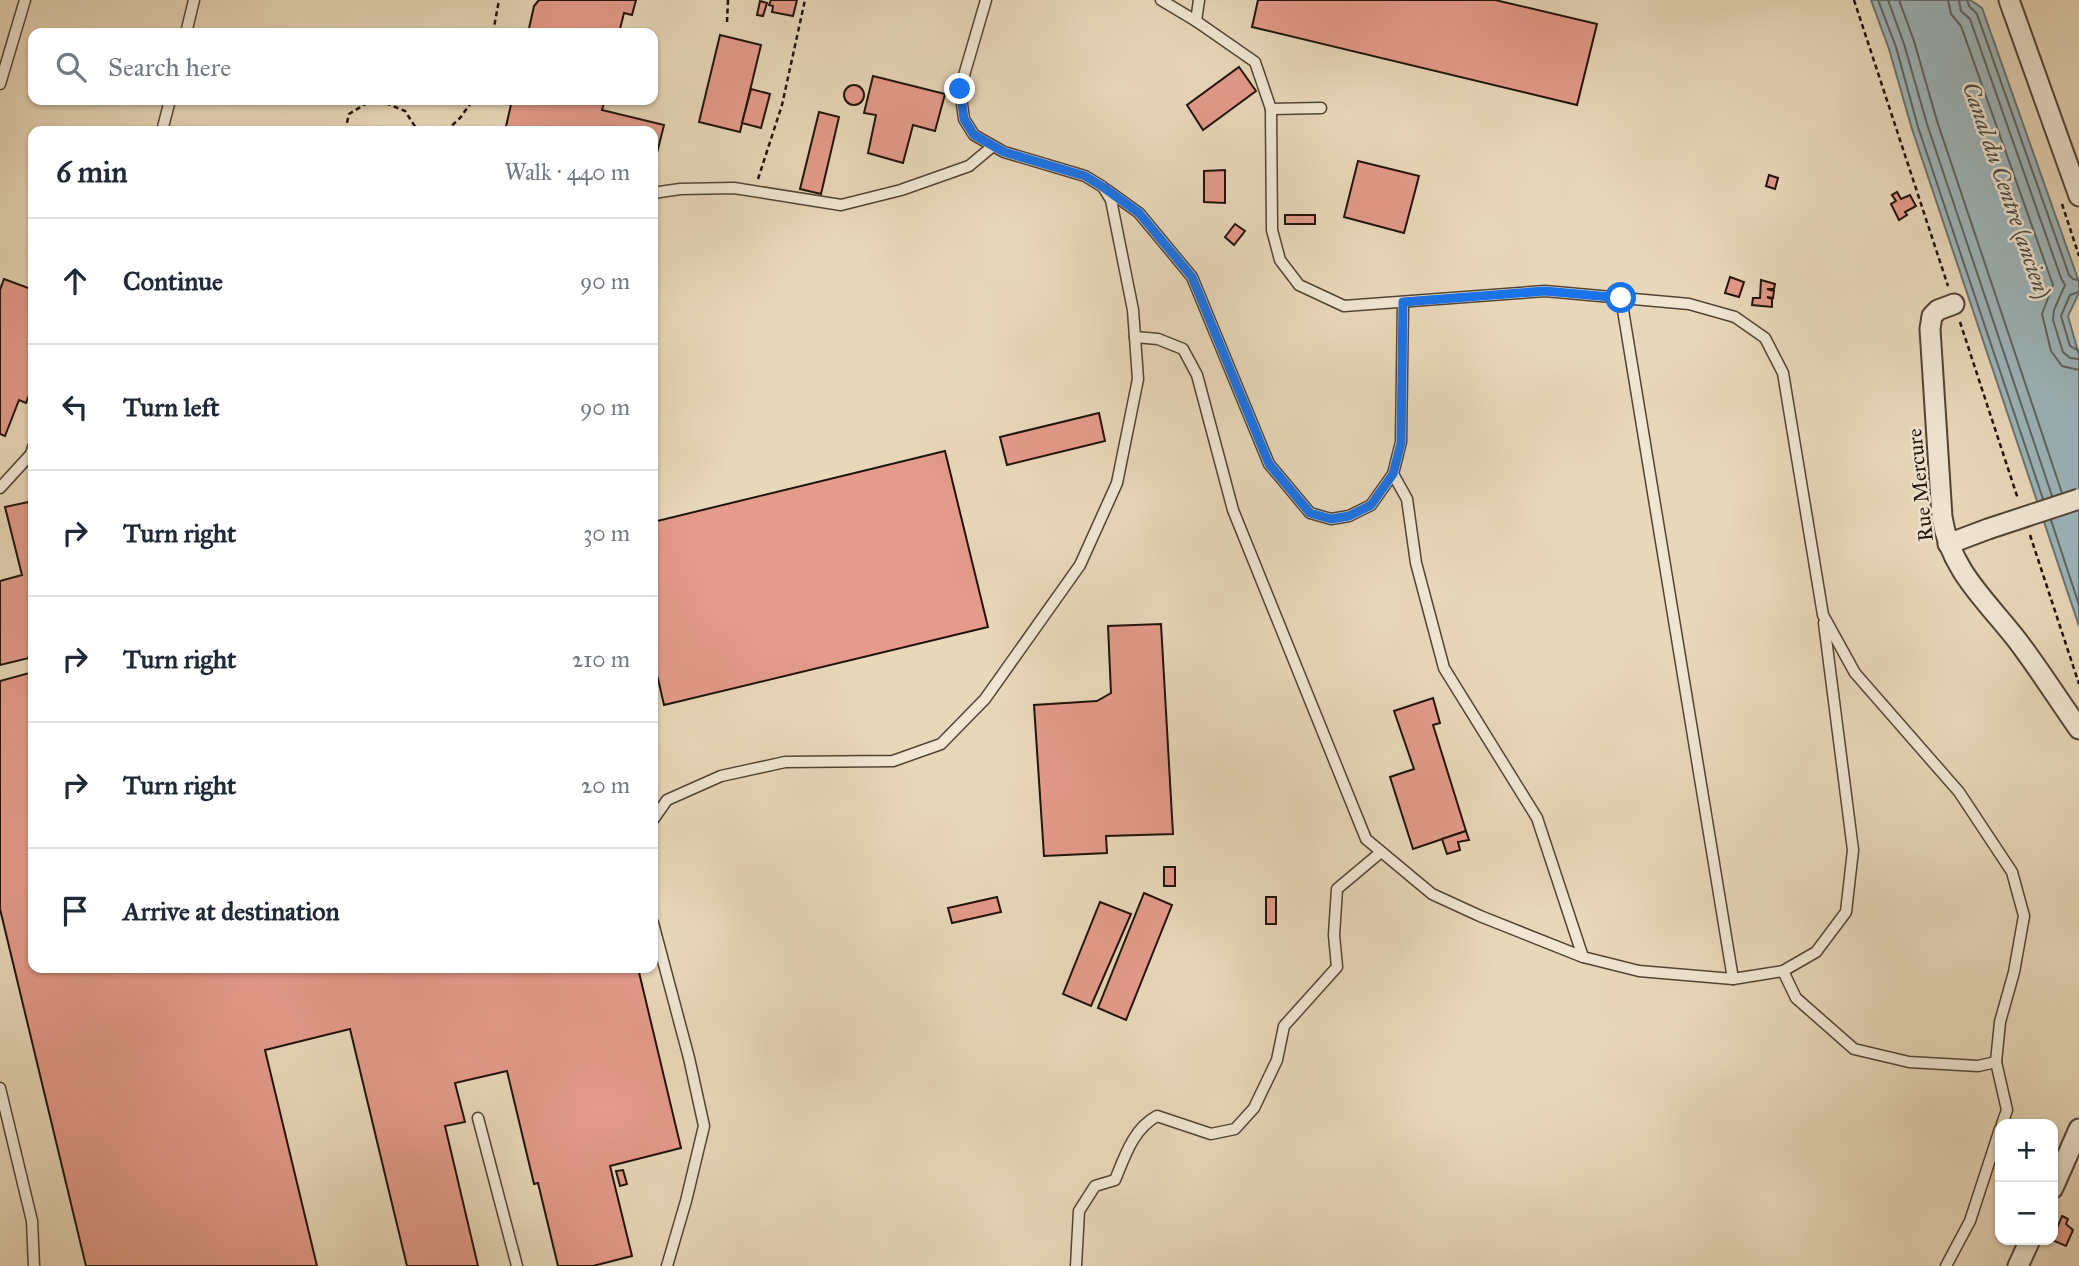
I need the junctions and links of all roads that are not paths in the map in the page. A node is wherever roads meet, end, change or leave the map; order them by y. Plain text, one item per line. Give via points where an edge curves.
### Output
1 (25, 0) edge
2 (194, 0) edge
3 (986, 0) edge
4 (1161, 0) edge
5 (1199, 0) edge
6 (2009, 0) edge
7 (1196, 21) junction
8 (187, 28) edge
9 (0, 85) edge
10 (169, 105) edge
11 (1321, 108) dead end
12 (1271, 109) junction
13 (163, 126) edge
14 (993, 146) junction
15 (1103, 187) junction
16 (658, 192) edge
17 (2079, 196) edge
18 (1621, 298) junction
19 (1403, 302) junction
20 (1954, 304) road end
21 (1135, 337) junction
22 (28, 456) edge
23 (1393, 474) junction
24 (0, 488) edge
25 (2079, 499) edge
26 (1948, 544) junction
27 (1822, 615) junction
28 (2076, 724) edge
29 (2079, 740) edge
30 (658, 813) edge
31 (1381, 852) junction
32 (658, 942) edge
33 (1583, 957) junction
34 (1783, 971) junction
35 (1733, 979) junction
36 (1996, 1062) junction
37 (0, 1088) edge
38 (478, 1118) dead end
39 (2004, 1119) edge
40 (2079, 1129) edge
41 (1995, 1145) edge
42 (2056, 1182) edge
43 (2028, 1245) edge
44 (34, 1266) edge
45 (517, 1266) edge
46 (667, 1266) edge
47 (1076, 1266) edge
48 (1946, 1266) edge
49 (2018, 1266) edge

1 - 9 lane
2 - 8 lane
3 - 14 lane via 960,89 964,119 974,135
4 - 7 lane
5 - 7 lane
6 - 17 street
7 - 12 lane via 1255,62
10 - 13 lane
11 - 12 lane
12 - 19 lane via 1272,230 1280,260 1299,285 1343,306
14 - 15 lane via 1085,176
14 - 16 lane via 969,166 841,205 734,188
15 - 21 lane via 1111,200
15 - 23 lane via 1139,213 1192,277 1269,464 1310,513 1331,519 1349,516 1371,505
18 - 19 lane via 1545,291
18 - 27 lane via 1689,304 1735,317 1765,338 1783,373
18 - 35 lane
19 - 23 lane via 1401,443
20 - 26 street, Rue Mercure via 1932,316 1930,329 1942,517
21 - 30 lane via 1138,379 1117,483 1080,565 985,699 942,744 893,761 785,762 721,776 667,800
21 - 31 lane via 1158,339 1183,349 1197,375 1233,510 1366,839
22 - 24 lane
23 - 33 lane via 1407,499 1416,563 1444,668 1537,818
25 - 26 street, bridge
26 - 28 street, Rue Mercure via 1968,582
27 - 34 lane via 1853,850 1846,912 1816,952
27 - 36 lane via 1855,673 1959,792 2012,872 2024,916 2000,1022
28 - 29 street, Rue Mercure
31 - 33 lane via 1432,894
31 - 47 lane via 1337,889 1336,967 1284,1026 1277,1060 1254,1108 1235,1129 1210,1134 1157,1116 1143,1123 1115,1180 1095,1185 1079,1211
32 - 46 lane via 704,1126
33 - 35 lane via 1639,971
34 - 35 lane
34 - 36 lane via 1796,998 1854,1049 1909,1062 1978,1066
36 - 39 lane via 2007,1110
37 - 44 lane via 32,1221
38 - 45 lane
40 - 42 street
41 - 48 lane via 1970,1221
43 - 49 street

